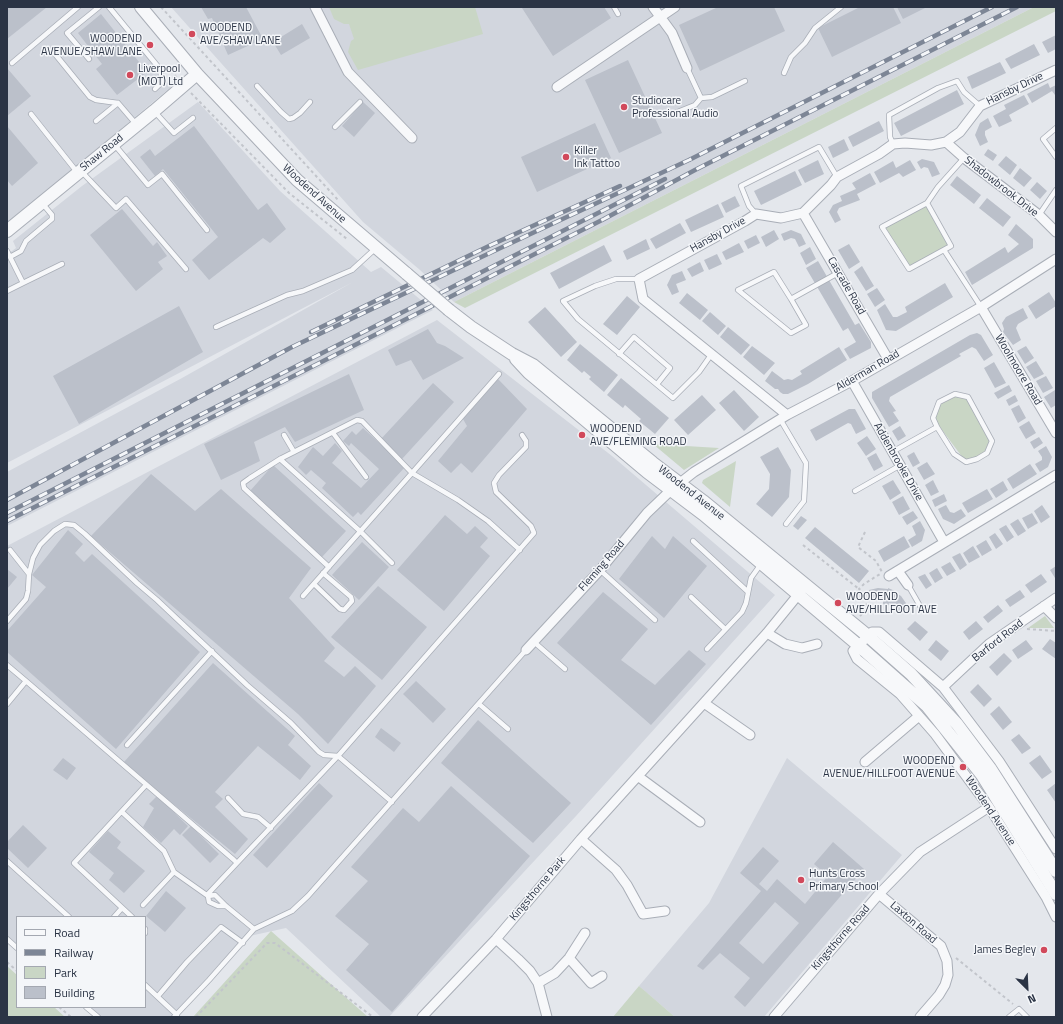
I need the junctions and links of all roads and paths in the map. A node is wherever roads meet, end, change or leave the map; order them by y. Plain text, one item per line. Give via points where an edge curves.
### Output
1 (78, 7) edge
2 (99, 7) edge
3 (110, 7) edge
4 (141, 7) edge
5 (161, 7) edge
6 (315, 7) edge
7 (614, 7) edge
8 (653, 7) edge
9 (675, 7) edge
10 (841, 7) edge
11 (618, 14) dead end
12 (660, 17) junction
13 (55, 54) dead end
14 (89, 59) dead end
15 (12, 64) dead end
16 (687, 68) joint
17 (1056, 70) edge
18 (784, 73) dead end
19 (197, 74) junction
20 (745, 81) dead end
21 (256, 86) dead end
22 (557, 87) dead end
23 (155, 89) dead end
24 (701, 98) junction
25 (310, 102) dead end
26 (360, 102) dead end
27 (118, 104) junction
28 (980, 106) junction
29 (154, 111) junction
30 (31, 114) dead end
31 (670, 115) dead end
32 (192, 118) dead end
33 (96, 121) dead end
34 (137, 125) junction
35 (335, 127) dead end
36 (1056, 128) edge
37 (412, 138) dead end
38 (946, 142) junction
39 (114, 144) junction
40 (893, 144) junction
41 (1056, 157) edge
42 (964, 158) junction
43 (80, 172) junction
44 (837, 177) junction
45 (1056, 190) edge
46 (42, 203) junction
47 (927, 203) junction
48 (343, 204) dead end
49 (803, 213) junction
50 (756, 214) junction
51 (1039, 215) junction
52 (207, 230) dead end
53 (7, 231) edge
54 (1056, 232) edge
55 (376, 248) junction
56 (944, 250) junction
57 (7, 251) edge
58 (10, 257) junction
59 (1056, 259) edge
60 (62, 264) dead end
61 (186, 269) dead end
62 (838, 273) junction
63 (638, 278) junction
64 (24, 283) junction
65 (7, 292) edge
66 (791, 299) junction
67 (981, 307) junction
68 (216, 327) dead end
69 (619, 354) junction
70 (711, 355) junction
71 (888, 359) junction
72 (499, 374) dead end
73 (852, 381) junction
74 (657, 384) junction
75 (783, 417) junction
76 (937, 427) junction
77 (333, 433) junction
78 (1056, 433) edge
79 (284, 435) dead end
80 (522, 435) dead end
81 (294, 452) junction
82 (892, 452) junction
83 (280, 459) junction
84 (899, 466) junction
85 (412, 473) junction
86 (1056, 475) edge
87 (366, 477) dead end
88 (675, 486) junction
89 (855, 491) dead end
90 (786, 524) dead end
91 (361, 532) junction
92 (865, 532) dead end
93 (693, 541) dead end
94 (944, 542) junction
95 (803, 545) dead end
96 (10, 550) dead end
97 (520, 550) junction
98 (392, 563) dead end
99 (761, 564) junction
100 (329, 567) junction
101 (600, 570) junction
102 (898, 570) junction
103 (323, 573) junction
104 (29, 574) junction
105 (886, 575) junction
106 (314, 584) junction
107 (908, 585) joint
108 (859, 589) junction
109 (801, 590) junction
110 (747, 591) junction
111 (303, 596) dead end
112 (691, 597) dead end
113 (1056, 598) edge
114 (920, 606) dead end
115 (1044, 606) junction
116 (1056, 618) edge
117 (655, 620) dead end
118 (7, 621) edge
119 (853, 624) junction
120 (1013, 628) junction
121 (725, 629) junction
122 (1056, 631) edge
123 (767, 633) junction
124 (868, 636) junction
125 (534, 642) junction
126 (817, 644) dead end
127 (858, 645) junction
128 (707, 649) dead end
129 (526, 650) joint
130 (212, 651) junction
131 (7, 665) edge
132 (565, 669) dead end
133 (26, 682) junction
134 (943, 687) junction
135 (704, 703) junction
136 (7, 704) edge
137 (479, 704) junction
138 (919, 716) junction
139 (508, 729) dead end
140 (750, 735) dead end
141 (126, 745) dead end
142 (338, 756) junction
143 (865, 762) dead end
144 (639, 776) junction
145 (146, 785) junction
146 (228, 798) dead end
147 (392, 802) junction
148 (989, 807) junction
149 (122, 812) junction
150 (700, 822) dead end
151 (271, 828) junction
152 (581, 839) junction
153 (1056, 849) edge
154 (7, 861) edge
155 (237, 863) junction
156 (1056, 871) edge
157 (174, 872) junction
158 (879, 894) junction
159 (1056, 894) edge
160 (207, 895) junction
161 (143, 905) dead end
162 (226, 906) junction
163 (122, 908) junction
164 (665, 911) dead end
165 (68, 916) edge
166 (115, 916) edge
167 (131, 916) edge
168 (1056, 917) edge
169 (254, 929) junction
170 (584, 933) dead end
171 (7, 939) edge
172 (496, 939) junction
173 (243, 943) junction
174 (941, 946) junction
175 (16, 947) edge
176 (569, 958) junction
177 (7, 962) edge
178 (16, 970) edge
179 (602, 976) dead end
180 (538, 983) junction
181 (146, 986) edge
182 (158, 996) junction
183 (60, 1008) edge
184 (87, 1008) edge
185 (1019, 1009) junction
186 (176, 1016) edge
187 (71, 1017) edge
188 (98, 1017) edge
189 (196, 1017) edge
190 (373, 1017) edge
191 (422, 1017) edge
192 (546, 1017) edge
193 (774, 1017) edge
194 (920, 1017) edge
195 (1009, 1017) edge
196 (1027, 1017) edge

1 - 15 lane
2 - 14 lane via 67,33
3 - 23 lane via 160,69 162,82
4 - 19 street, Woodend Avenue
5 - 48 path
6 - 37 street via 348,72
7 - 11 lane
8 - 12 street
9 - 12 street
10 - 18 lane via 815,28 792,57
12 - 16 street via 672,33
12 - 22 street
13 - 27 lane via 90,97
16 - 24 lane
17 - 28 street, Hansby Drive
19 - 29 street, Shaw Road
19 - 55 street, Woodend Avenue via 297,180
20 - 24 lane via 712,97
21 - 25 lane via 289,119
24 - 31 lane via 695,105
26 - 35 lane
27 - 33 lane
27 - 34 lane
28 - 38 street, Hansby Drive via 960,132
28 - 40 lane via 964,92 958,81 938,88 889,115 890,137
29 - 32 lane via 174,133
29 - 34 street, Shaw Road
30 - 43 lane
34 - 39 street, Shaw Road
36 - 41 lane via 1043,139
38 - 40 street via 931,145
38 - 42 street, Shadowbrook Drive
39 - 43 street, Shaw Road
39 - 52 lane via 148,185 162,174
40 - 44 street
42 - 47 lane
42 - 51 street, Shadowbrook Drive
43 - 46 street, Shaw Road
43 - 61 lane via 116,208 126,199
44 - 49 street
44 - 50 lane via 819,147 741,186 749,206
45 - 51 lane
46 - 53 street, Shaw Road
46 - 58 lane via 52,215 52,219 26,241 21,251
47 - 56 lane via 951,246
47 - 56 lane via 882,227 909,269
49 - 50 street, Hansby Drive via 780,218
49 - 62 street, Cascade Road
50 - 63 street, Hansby Drive
51 - 54 street, Shadowbrook Drive
55 - 68 lane via 352,270 304,291 287,295
55 - 88 street, Woodend Avenue, bridge via 449,310 512,354 529,373 647,472
56 - 67 lane
57 - 58 lane
58 - 64 lane
59 - 67 street, Alderman Road
60 - 64 lane
62 - 66 lane
62 - 71 street, Cascade Road
63 - 69 lane via 616,279 563,301 578,319
63 - 70 street via 643,299
64 - 65 lane
66 - 66 lane via 774,272 738,290 790,333 806,325
67 - 71 street, Alderman Road
67 - 78 street, Woolmoore Road
69 - 74 lane
69 - 74 lane via 634,337 670,368
70 - 74 lane via 699,372 673,398
70 - 75 street
71 - 73 street, Alderman Road
72 - 85 lane
73 - 75 street, Alderman Road
73 - 82 street, Addenbrooke Drive
75 - 88 street, Alderman Road
75 - 90 lane via 806,463 804,502
76 - 76 lane via 933,418 939,402 955,394 968,397 992,441 987,452 977,459 966,462 954,454
76 - 82 lane
77 - 81 lane
77 - 85 lane via 357,420 362,421
77 - 87 lane
79 - 81 lane
80 - 97 lane via 526,447 494,483 496,492 531,526 534,533
81 - 83 lane
82 - 84 street, Addenbrooke Drive
83 - 91 lane
83 - 100 lane via 243,483 244,488
84 - 89 lane
84 - 94 street, Addenbrooke Drive
85 - 91 lane
85 - 97 lane via 488,521
86 - 94 street
88 - 99 street, Woodend Avenue
88 - 101 street, Fleming Road via 647,513
88 - 109 street, Woodend Avenue
91 - 98 lane
91 - 100 lane
92 - 105 path via 858,547 876,561
93 - 110 lane
94 - 102 street
95 - 108 path
96 - 104 lane
97 - 142 lane
99 - 109 street, Woodend Avenue
99 - 110 lane via 751,578
100 - 103 lane
101 - 117 lane
101 - 125 street, Fleming Road
102 - 105 street
102 - 107 street
103 - 106 lane
103 - 106 lane via 351,597 352,601 344,610 340,609
104 - 118 lane via 26,599
104 - 130 lane via 33,558 54,530 65,524 74,525
105 - 108 path via 864,584
106 - 111 lane
107 - 114 lane
108 - 119 path via 867,608
109 - 119 street, Woodend Avenue
109 - 123 street, Kingsthorne Park
109 - 127 street, Woodend Avenue
110 - 121 lane via 742,612
112 - 121 lane
113 - 115 street, Barford Road
115 - 116 street
115 - 120 street, Barford Road
119 - 124 street, Woodend Avenue
120 - 122 path
120 - 134 street, Barford Road via 989,644
121 - 128 lane
123 - 126 street via 785,644 802,648
123 - 135 street, Kingsthorne Park
124 - 127 street
124 - 134 street via 872,632 879,632
124 - 156 street, Woodend Avenue via 911,674 957,724 990,768
125 - 129 street, Fleming Road
125 - 132 lane
127 - 138 street, Woodend Avenue via 853,652 857,659 900,694
127 - 159 street, Woodend Avenue via 926,706 982,775
129 - 137 lane
130 - 141 lane
130 - 142 lane via 319,752
131 - 133 lane
133 - 136 lane
133 - 145 lane
134 - 153 street via 1000,760
135 - 140 street
135 - 144 street, Kingsthorne Park
137 - 139 lane
137 - 147 lane
138 - 143 street
138 - 148 street, Woodend Avenue via 936,734
142 - 147 lane
142 - 151 lane
144 - 150 street
144 - 152 street, Kingsthorne Park
145 - 149 lane
145 - 155 lane
146 - 151 lane via 243,814 258,817
147 - 169 lane via 303,901 292,911
148 - 158 street, Kingsthorne Road via 920,852
148 - 168 street, Woodend Avenue
149 - 157 lane via 164,851
149 - 163 lane via 74,863
151 - 155 lane
152 - 164 street via 616,870 643,914
152 - 172 street, Kingsthorne Park
154 - 165 lane
155 - 160 lane
157 - 160 lane
157 - 161 lane
158 - 174 street, Laxton Road
158 - 193 street, Kingsthorne Road
160 - 162 lane via 215,895
160 - 162 lane via 209,902
162 - 169 lane
163 - 166 lane
163 - 167 lane
169 - 173 lane
170 - 176 street
171 - 175 lane
172 - 180 street via 530,971
172 - 191 street, Kingsthorne Park
173 - 182 lane via 222,927
173 - 186 lane
174 - 185 path
174 - 194 street, Laxton Road via 947,961 946,985
176 - 179 street via 591,983
176 - 180 street via 555,973
177 - 178 path
180 - 192 street
181 - 182 lane
182 - 186 lane
183 - 187 path
184 - 188 lane
185 - 195 lane
185 - 196 lane
189 - 190 path via 267,943 275,943

